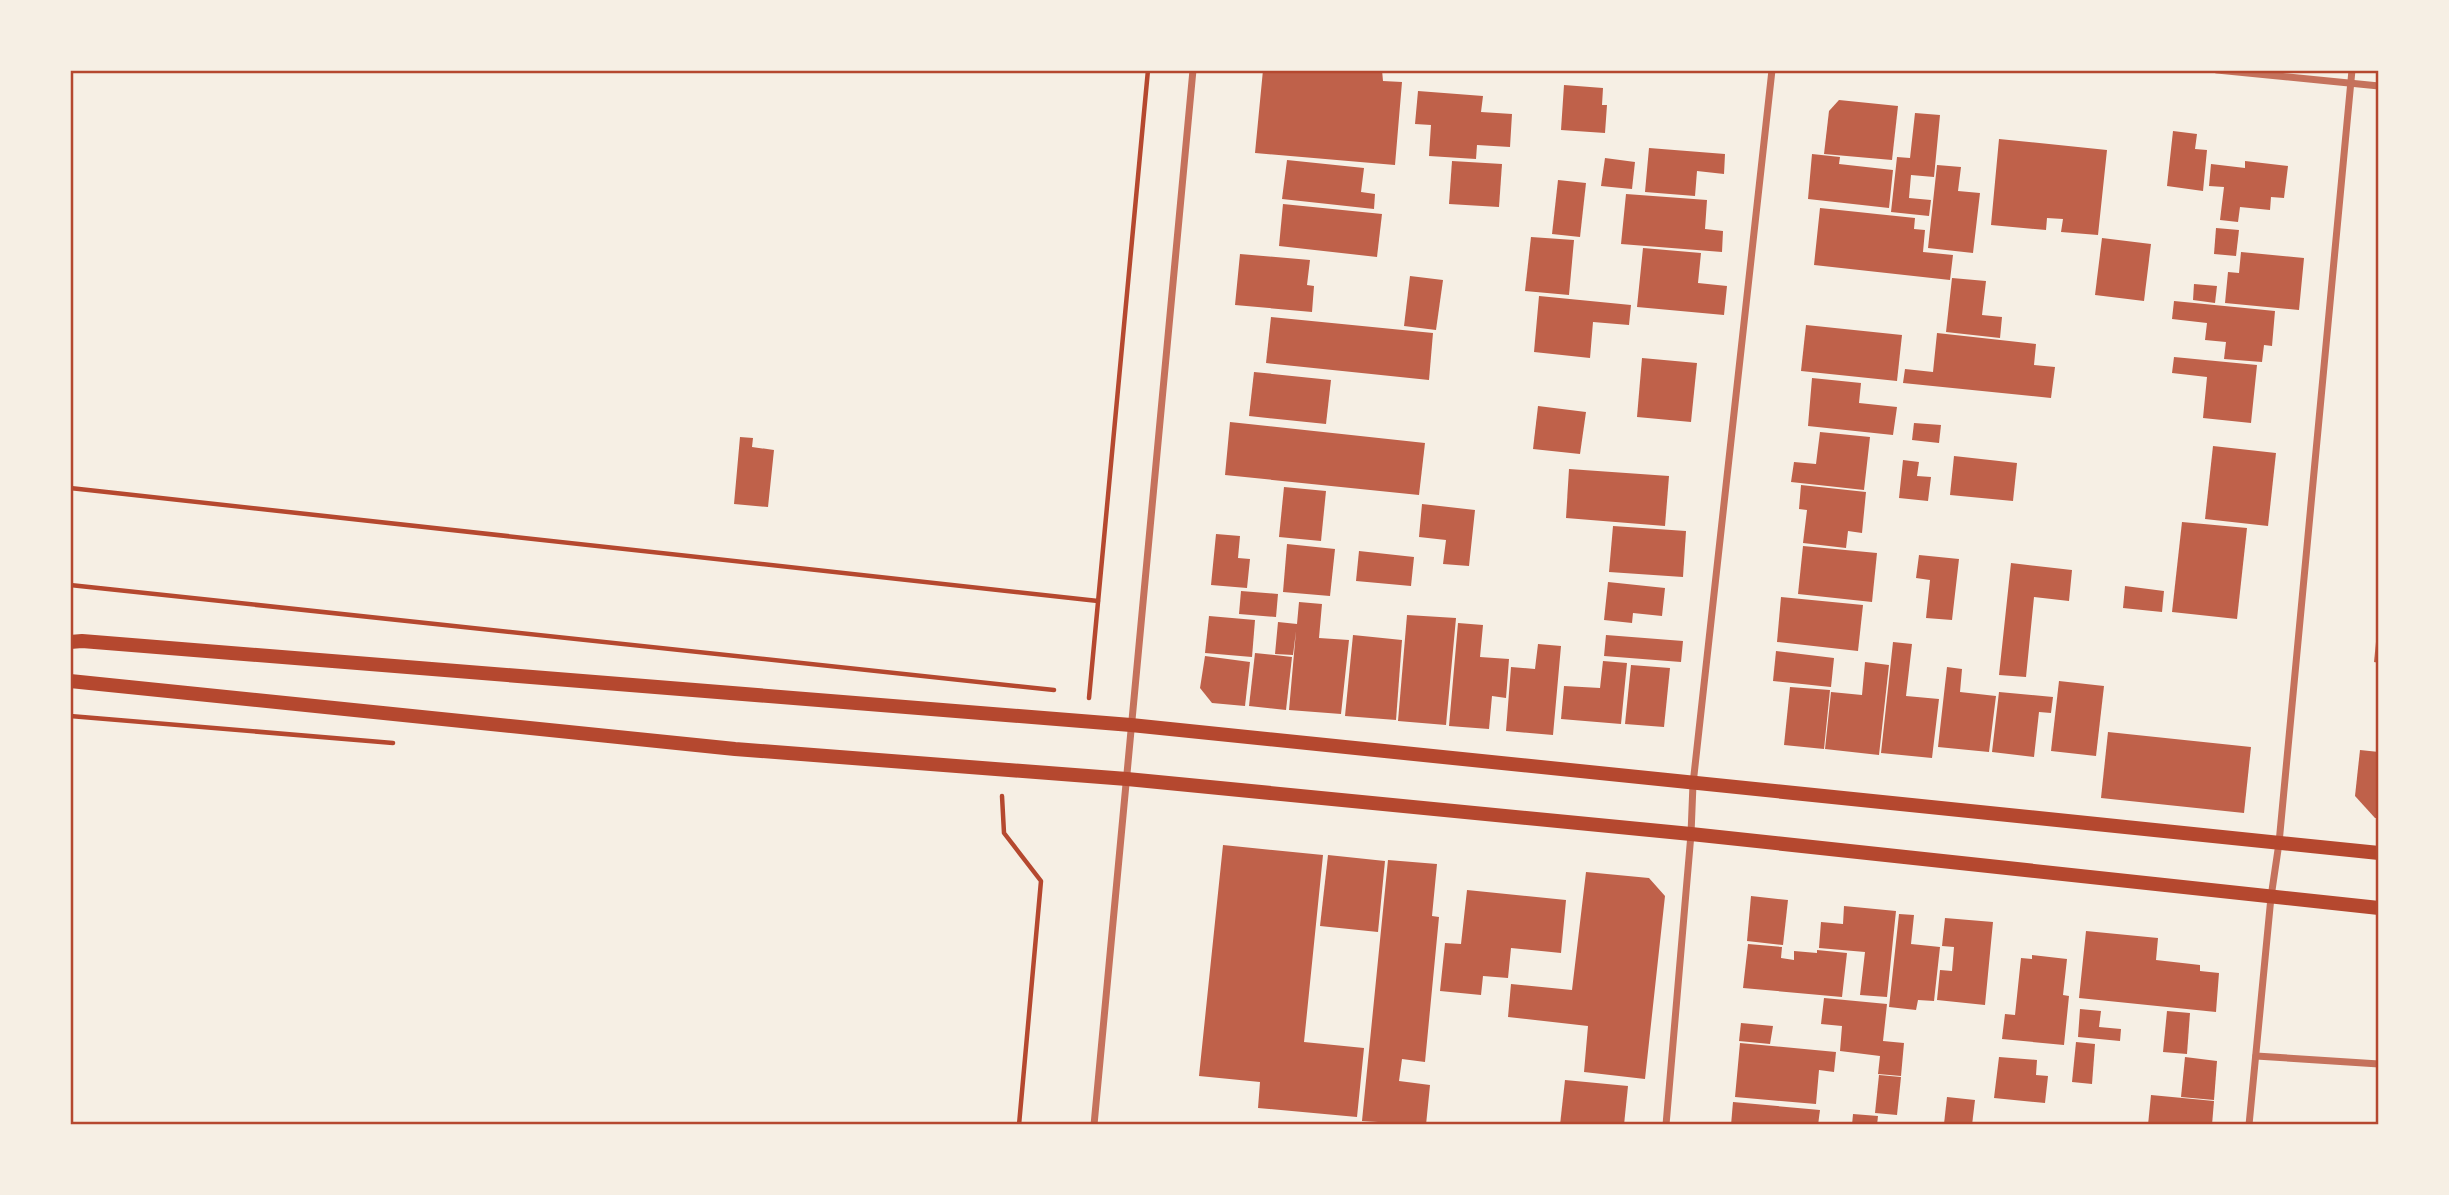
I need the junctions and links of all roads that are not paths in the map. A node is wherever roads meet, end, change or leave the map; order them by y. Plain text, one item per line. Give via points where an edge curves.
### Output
1 (1193, 70) edge
2 (1772, 70) edge
3 (2217, 70) edge
4 (2353, 70) edge
5 (2351, 83) junction
6 (2379, 86) edge
7 (70, 642) edge
8 (70, 681) edge
9 (1131, 725) junction
10 (1127, 779) junction
11 (1693, 784) junction
12 (1691, 834) junction
13 (2280, 844) junction
14 (2379, 853) edge
15 (2271, 897) junction
16 (2379, 908) edge
17 (2256, 1056) junction
18 (2379, 1064) edge
19 (1094, 1125) edge
20 (1666, 1125) edge
21 (2249, 1125) edge

1 - 9 street
2 - 11 street
3 - 5 street
4 - 5 street
5 - 6 street
5 - 13 street
7 - 9 main road
8 - 10 main road via 735,749
9 - 10 street
9 - 11 main road
10 - 12 main road
10 - 19 street
11 - 12 street
11 - 13 main road
12 - 15 main road
12 - 20 street
13 - 14 main road
13 - 15 street
15 - 16 main road
15 - 17 street
17 - 18 street
17 - 21 street

